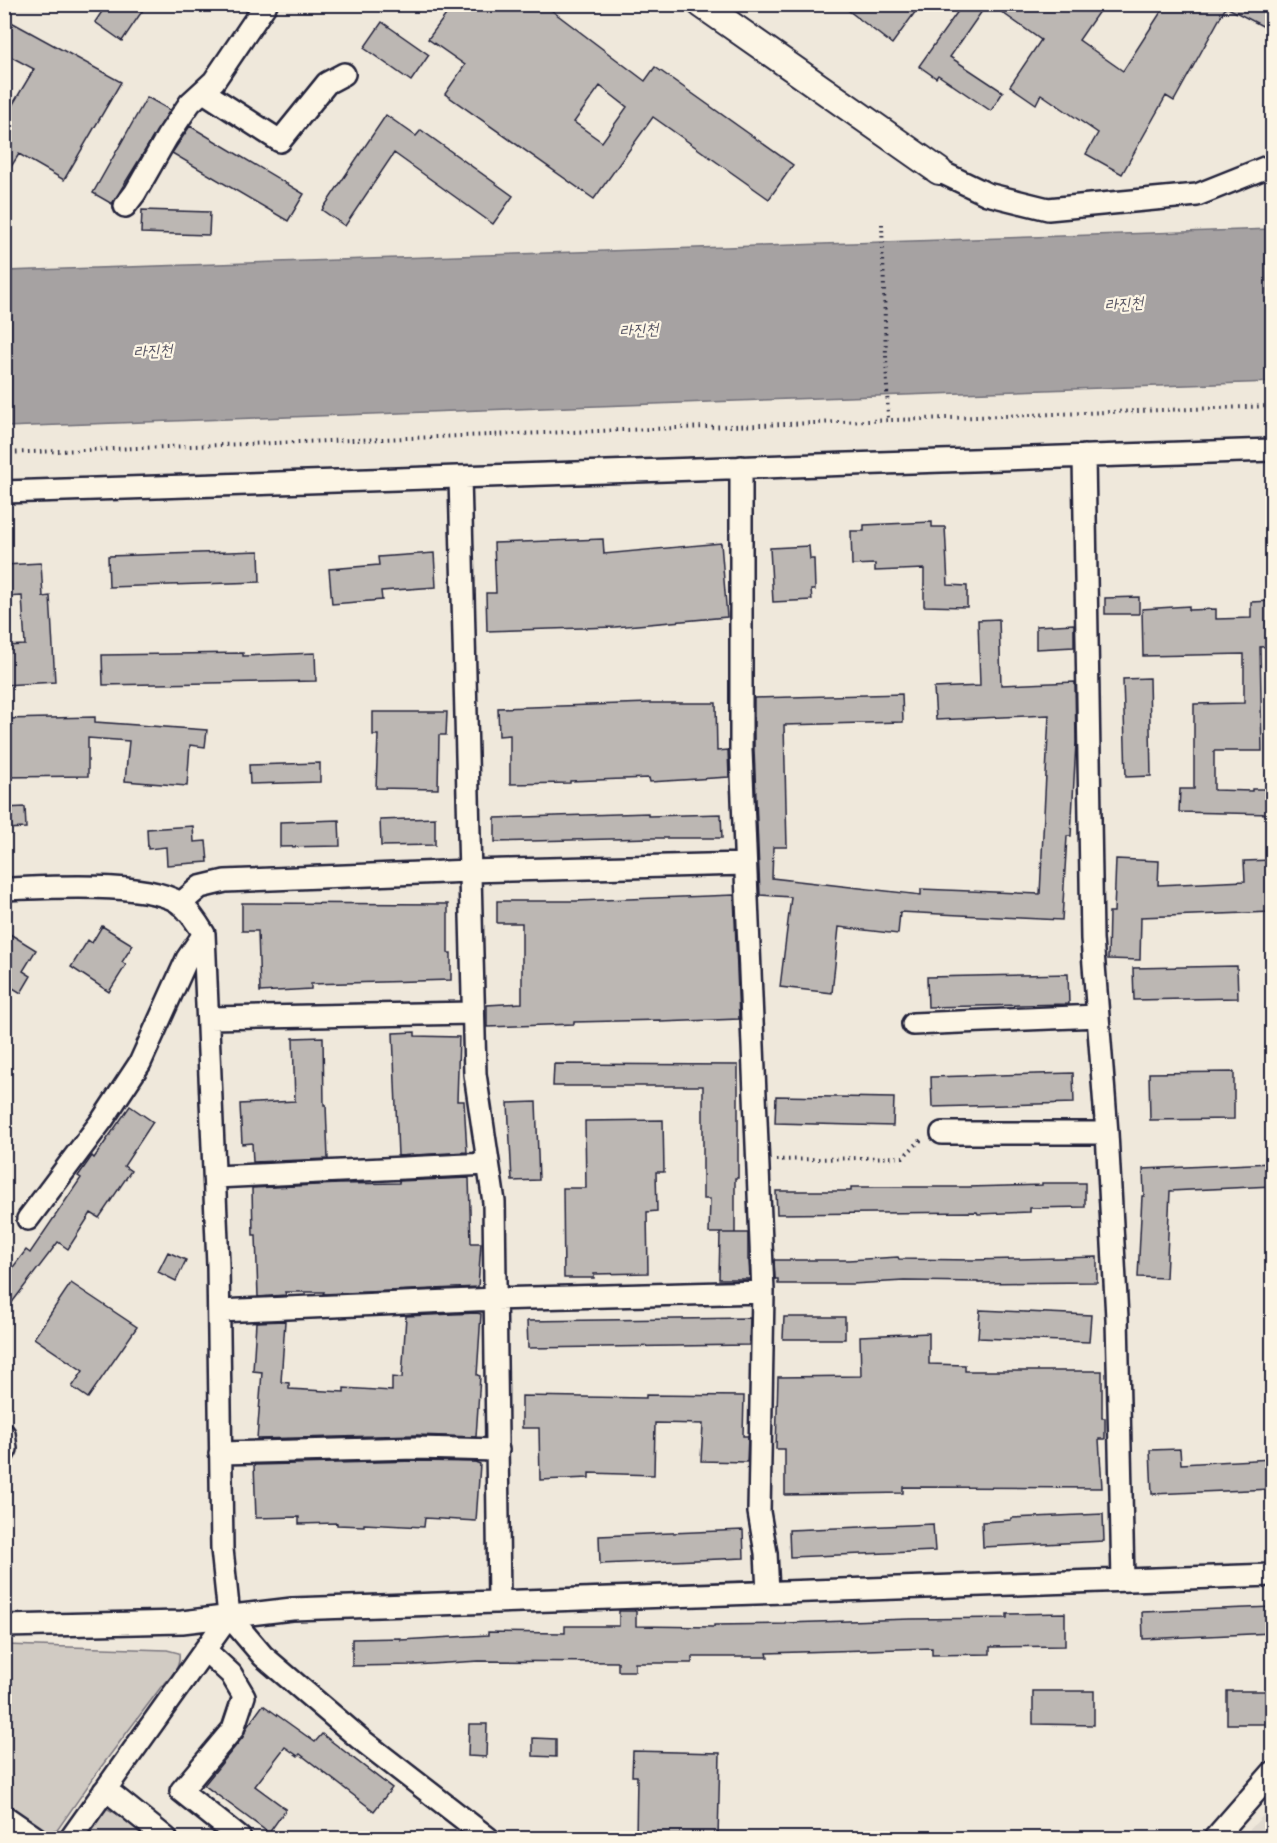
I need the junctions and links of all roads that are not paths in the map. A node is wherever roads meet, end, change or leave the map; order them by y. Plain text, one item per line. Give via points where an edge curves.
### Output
1 (266, 4) edge
2 (701, 4) edge
3 (344, 74) dead end
4 (204, 92) junction
5 (1272, 165) edge
6 (939, 171) joint
7 (125, 206) dead end
8 (1272, 450) edge
9 (1084, 456) junction
10 (741, 467) junction
11 (460, 477) junction
12 (4, 492) edge
13 (745, 864) junction
14 (469, 871) junction
15 (4, 889) edge
16 (180, 904) junction
17 (204, 934) junction
18 (473, 1014) junction
19 (1098, 1016) junction
20 (209, 1018) junction
21 (913, 1024) dead end
22 (942, 1133) road end
23 (1107, 1133) junction
24 (488, 1164) junction
25 (215, 1177) junction
26 (28, 1219) dead end
27 (763, 1292) junction
28 (496, 1299) junction
29 (219, 1311) junction
30 (4, 1434) edge
31 (498, 1449) junction
32 (4, 1453) edge
33 (220, 1454) junction
34 (1272, 1575) edge
35 (1123, 1580) junction
36 (768, 1592) junction
37 (499, 1602) junction
38 (230, 1616) junction
39 (4, 1626) edge
40 (205, 1650) junction
41 (1272, 1773) edge
42 (104, 1791) junction
43 (4, 1815) edge
44 (36, 1839) edge
45 (71, 1839) edge
46 (166, 1839) edge
47 (240, 1839) edge
48 (488, 1839) edge
49 (1215, 1839) edge

1 - 4 street
2 - 6 main road
3 - 4 street via 327,83 280,141
4 - 7 street via 190,104
5 - 6 street via 1197,195 1048,209 987,194
8 - 9 street
9 - 10 street
9 - 19 street via 1092,939
10 - 11 street
10 - 13 street
11 - 12 street
11 - 14 street
13 - 14 street
13 - 27 street
14 - 16 street via 225,881 200,887
14 - 18 street
15 - 16 street via 100,886 158,894
16 - 17 street
17 - 20 street
17 - 26 street via 187,959 140,1063
18 - 20 street
18 - 24 street via 475,1074
19 - 21 street
19 - 23 street
20 - 25 street
22 - 23 street
23 - 35 street via 1117,1318
24 - 25 street
24 - 28 street via 494,1202
25 - 29 street
27 - 28 street
27 - 36 street via 759,1512
28 - 29 street
28 - 31 street
29 - 33 street
30 - 32 street
31 - 33 street
31 - 37 street
33 - 38 street via 222,1549
34 - 35 street
35 - 36 street
36 - 37 street
37 - 38 street via 292,1609
38 - 39 street via 182,1622
38 - 40 street
38 - 48 street via 262,1656
40 - 42 street
40 - 47 street via 231,1674 244,1696 233,1729 180,1791
41 - 49 street
42 - 45 street
42 - 46 street
43 - 44 street

